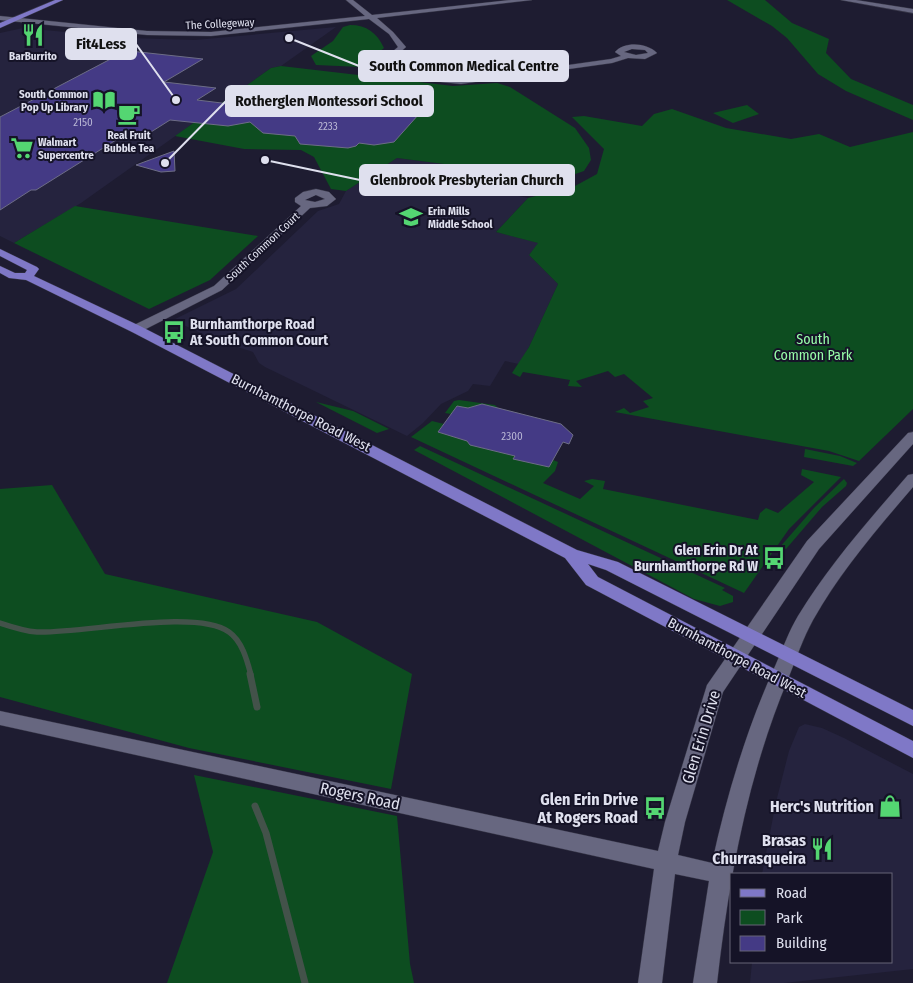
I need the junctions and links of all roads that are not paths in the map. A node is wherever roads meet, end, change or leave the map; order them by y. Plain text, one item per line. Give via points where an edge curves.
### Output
1 (41, 0) edge
2 (60, 0) edge
3 (348, 0) edge
4 (529, 0) edge
5 (844, 0) edge
6 (860, 1) edge
7 (913, 12) edge
8 (0, 18) edge
9 (371, 18) junction
10 (5, 22) edge
11 (628, 56) dead end
12 (308, 205) dead end
13 (0, 252) edge
14 (0, 269) edge
15 (28, 277) junction
16 (136, 329) junction
17 (913, 436) edge
18 (913, 478) edge
19 (571, 554) junction
20 (749, 637) junction
21 (789, 656) junction
22 (736, 657) junction
23 (778, 679) junction
24 (0, 718) edge
25 (913, 719) edge
26 (913, 750) edge
27 (666, 862) junction
28 (720, 874) junction
29 (650, 983) edge
30 (705, 983) edge

1 - 8 main road
2 - 10 main road
3 - 9 street
4 - 9 street, The Collegeway
5 - 6 street
6 - 7 street
8 - 10 street, The Collegeway
9 - 10 street, The Collegeway via 197,37 140,36
9 - 11 street via 400,41 402,47 372,73 461,82
12 - 16 street, South Common Court via 218,288
13 - 15 main road via 33,269
14 - 15 main road, Burnhamthorpe Road West via 13,276
15 - 16 main road, Burnhamthorpe Road West
16 - 19 main road, Burnhamthorpe Road West
17 - 20 street, Glen Erin Drive via 813,545
18 - 21 street via 839,567 804,621
19 - 20 main road, Burnhamthorpe Road West via 612,566
19 - 22 main road, Burnhamthorpe Road West via 592,581
20 - 21 main road, Burnhamthorpe Road West
20 - 22 street, Glen Erin Drive
21 - 23 street
21 - 25 main road, Burnhamthorpe Road West
22 - 23 main road, Burnhamthorpe Road West
22 - 27 street, Glen Erin Drive via 714,690
23 - 26 main road, Burnhamthorpe Road West
23 - 28 street via 747,759 730,819
24 - 27 street, Rogers Road
27 - 28 street, Rogers Road
27 - 29 street, Glen Erin Drive
28 - 30 street

